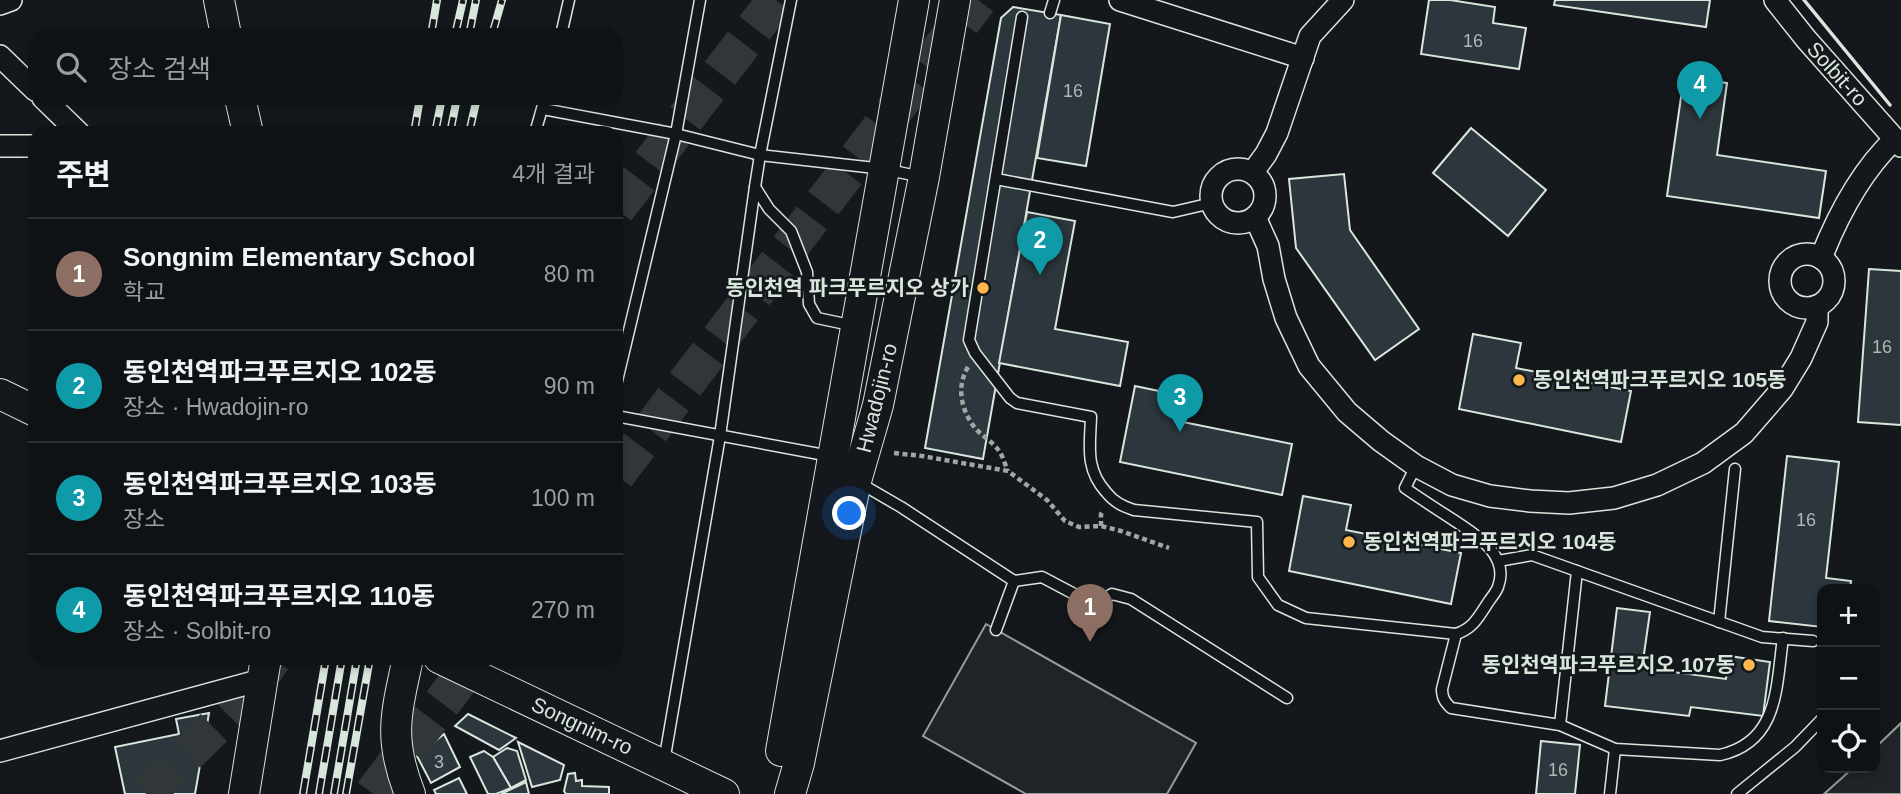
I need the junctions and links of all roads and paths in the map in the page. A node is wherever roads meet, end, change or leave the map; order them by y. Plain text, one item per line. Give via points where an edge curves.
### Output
1 (11, 0) edge
2 (219, 0) edge
3 (569, 0) edge
4 (791, 0) edge
5 (914, 0) edge
6 (955, 0) edge
7 (1054, 0) edge
8 (1120, 0) edge
9 (1343, 0) edge
10 (1775, 0) edge
11 (0, 4) edge
12 (699, 6) edge
13 (1050, 13) dead end
14 (1023, 17) dead end
15 (225, 28) edge
16 (563, 28) edge
17 (0, 56) edge
18 (1303, 58) junction
19 (28, 83) edge
20 (50, 105) edge
21 (242, 105) edge
22 (544, 105) edge
23 (548, 105) edge
24 (72, 126) edge
25 (246, 126) edge
26 (537, 126) edge
27 (676, 134) junction
28 (1899, 140) edge
29 (0, 146) edge
30 (28, 146) edge
31 (760, 155) junction
32 (884, 169) junction
33 (1253, 172) junction
34 (924, 177) junction
35 (996, 179) junction
36 (755, 187) junction
37 (1212, 203) junction
38 (1255, 217) junction
39 (1821, 258) junction
40 (1817, 306) junction
41 (857, 326) junction
42 (975, 353) junction
43 (623, 356) edge
44 (0, 394) edge
45 (28, 408) edge
46 (623, 416) edge
47 (720, 436) junction
48 (894, 453) dead end
49 (833, 457) junction
50 (1416, 466) junction
51 (1735, 469) dead end
52 (1007, 471) junction
53 (856, 481) junction
54 (1169, 548) dead end
55 (1498, 561) junction
56 (1577, 571) junction
57 (1014, 582) junction
58 (1719, 622) junction
59 (996, 630) dead end
60 (1456, 634) junction
61 (1783, 638) junction
62 (1813, 641) dead end
63 (406, 665) edge
64 (454, 665) edge
65 (263, 669) edge
66 (1287, 698) dead end
67 (1817, 724) edge
68 (1560, 725) junction
69 (1615, 749) junction
70 (0, 751) edge
71 (663, 765) junction
72 (244, 794) edge
73 (410, 794) edge
74 (724, 794) edge
75 (781, 794) edge
76 (790, 794) edge
77 (1610, 794) edge
78 (1737, 794) edge

1 - 11 street
2 - 15 street
3 - 16 lane
4 - 31 lane
5 - 32 street, Hwadojin-ro
6 - 34 street, Hwadojin-ro
7 - 13 lane
8 - 18 street
9 - 18 street via 1310,36
10 - 28 street, Solbit-ro
12 - 27 lane
14 - 35 lane
17 - 19 street
18 - 33 street via 1277,133
20 - 24 street
21 - 25 street
22 - 26 lane
23 - 27 lane
27 - 31 lane
27 - 43 lane
28 - 39 street via 1878,155 1845,206
29 - 30 street
31 - 32 lane
31 - 36 lane
32 - 34 lane
32 - 41 street, Hwadojin-ro
33 - 37 street via 1225,171 1212,185
33 - 38 street via 1265,194
34 - 53 street, Hwadojin-ro via 878,405
35 - 37 lane via 1173,212
35 - 42 lane via 969,340
36 - 41 lane, Hwadojin-ro via 791,231 807,272 809,304 817,318
36 - 47 lane
37 - 38 street via 1216,212 1231,222
38 - 50 street via 1268,246 1286,318 1309,366 1347,412
39 - 40 street via 1834,279 1830,296
39 - 40 street via 1803,253 1794,256 1779,279 1780,289 1792,304
40 - 50 street via 1817,322 1801,358 1782,389 1744,433 1703,463 1657,485 1614,498 1530,501 1452,485
41 - 49 street, Hwadojin-ro
42 - 52 path via 962,377 962,401 977,430 1001,452
42 - 60 lane via 1017,403 1091,417 1095,480 1122,506 1257,522 1258,577 1278,605 1306,618
44 - 45 street
46 - 47 lane
47 - 49 lane
47 - 71 lane
48 - 52 path
49 - 75 street, Hwadojin-ro via 781,753
50 - 55 lane via 1405,488 1480,537
51 - 58 lane
52 - 54 path via 1048,500 1065,521 1121,531
53 - 57 lane
53 - 76 street, Hwadojin-ro
55 - 56 lane via 1532,555
55 - 60 lane via 1498,588 1475,622
56 - 58 lane
56 - 68 lane
57 - 59 lane
57 - 66 lane via 1042,577 1095,605 1112,593 1131,599
58 - 61 lane via 1762,637
60 - 68 lane via 1442,688 1451,708
61 - 62 lane
61 - 69 lane via 1772,713 1760,732 1736,752
63 - 73 street via 395,732 397,757
64 - 71 street, Songnim-ro
65 - 70 street
65 - 72 street
67 - 78 lane
68 - 69 lane
69 - 77 lane
71 - 74 street, Songnim-ro

